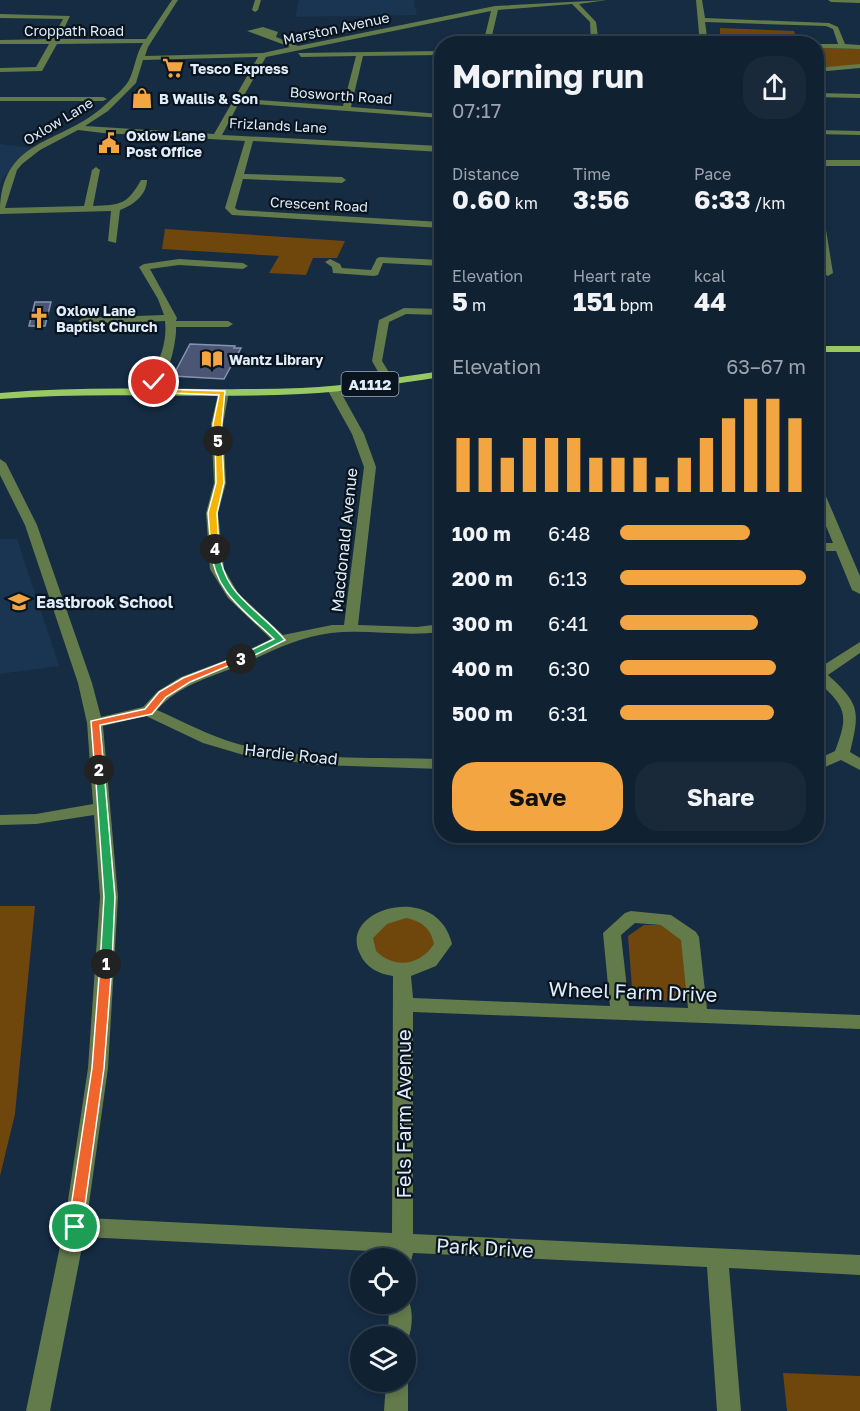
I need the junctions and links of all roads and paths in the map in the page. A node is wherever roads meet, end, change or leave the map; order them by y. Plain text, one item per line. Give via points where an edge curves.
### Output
1 (175, 0) edge
2 (258, 0) edge
3 (604, 0) edge
4 (699, 0) edge
5 (831, 0) edge
6 (860, 1) edge
7 (573, 2) junction
8 (495, 8) junction
9 (255, 10) dead end
10 (0, 16) edge
11 (701, 20) junction
12 (488, 36) edge
13 (594, 36) edge
14 (703, 36) edge
15 (272, 37) dead end
16 (148, 41) junction
17 (0, 42) edge
18 (55, 42) junction
19 (824, 46) edge
20 (842, 47) junction
21 (860, 47) edge
22 (298, 48) junction
23 (434, 53) edge
24 (360, 54) junction
25 (267, 55) junction
26 (142, 58) junction
27 (860, 66) edge
28 (824, 69) edge
29 (0, 70) edge
30 (824, 95) edge
31 (860, 96) edge
32 (0, 99) edge
33 (103, 99) dead end
34 (238, 101) junction
35 (346, 109) junction
36 (434, 115) edge
37 (77, 127) junction
38 (824, 132) edge
39 (860, 133) edge
40 (217, 136) junction
41 (250, 137) junction
42 (434, 149) edge
43 (824, 163) edge
44 (860, 163) edge
45 (96, 170) dead end
46 (238, 176) junction
47 (342, 180) dead end
48 (5, 181) edge
49 (144, 182) dead end
50 (88, 207) junction
51 (116, 208) junction
52 (0, 210) edge
53 (434, 225) edge
54 (112, 241) dead end
55 (385, 246) dead end
56 (824, 247) edge
57 (380, 260) junction
58 (330, 262) dead end
59 (434, 263) edge
60 (243, 266) dead end
61 (828, 273) dead end
62 (434, 312) edge
63 (83, 321) dead end
64 (172, 321) junction
65 (228, 324) dead end
66 (824, 349) edge
67 (860, 350) edge
68 (824, 356) edge
69 (860, 356) edge
70 (434, 375) edge
71 (389, 382) junction
72 (333, 389) junction
73 (150, 391) junction
74 (223, 392) junction
75 (0, 396) edge
76 (0, 463) edge
77 (5, 483) edge
78 (824, 507) edge
79 (824, 547) edge
80 (840, 547) junction
81 (859, 590) edge
82 (351, 629) junction
83 (434, 629) edge
84 (280, 640) junction
85 (860, 646) edge
86 (824, 669) edge
87 (824, 679) edge
88 (148, 711) junction
89 (94, 723) junction
90 (842, 754) junction
91 (824, 762) edge
92 (434, 764) edge
93 (860, 765) edge
94 (102, 808) junction
95 (0, 820) edge
96 (402, 970) dead end
97 (404, 1005) junction
98 (620, 1013) junction
99 (698, 1015) junction
100 (860, 1022) edge
101 (75, 1227) junction
102 (374, 1248) edge
103 (402, 1248) edge
104 (416, 1250) edge
105 (717, 1258) junction
106 (860, 1265) edge
107 (397, 1392) edge
108 (38, 1411) edge
109 (396, 1411) edge
110 (729, 1411) edge

1 - 16 street, Oxlow Lane
2 - 9 street
3 - 7 street, Marston Avenue
4 - 11 street
5 - 6 street
7 - 8 street, Marston Avenue
7 - 13 street via 593,22
8 - 12 street
8 - 22 street, Marston Avenue
10 - 18 street via 66,16
11 - 14 street
11 - 20 street via 827,24 836,28
15 - 22 street
16 - 18 street, Croppath Road
16 - 26 street, Oxlow Lane
17 - 18 street, Croppath Road
18 - 29 street via 39,69
19 - 20 street
20 - 21 street
22 - 25 street, Marston Avenue
23 - 24 street
24 - 25 street
24 - 35 street
25 - 26 street, Marston Avenue
25 - 34 street
26 - 37 street, Oxlow Lane via 133,81 105,109
27 - 28 street
30 - 31 street
32 - 33 street
34 - 35 street, Bosworth Road
34 - 40 street
35 - 36 street, Bosworth Road
37 - 40 street, Frizlands Lane
37 - 48 street, Oxlow Lane via 26,155
38 - 39 street
40 - 41 street, Frizlands Lane
41 - 42 street, Frizlands Lane
41 - 46 street, Crescent Road
43 - 44 street
45 - 50 street
46 - 47 street, Crescent Road
46 - 53 street, Crescent Road via 230,208 235,213
48 - 52 street, Oxlow Lane
49 - 51 street via 131,203
50 - 51 street
50 - 52 street
51 - 54 street
55 - 57 street
56 - 61 street
57 - 58 street via 374,273 337,271 337,266
57 - 59 street
60 - 64 street via 179,262 144,267 168,305
62 - 71 street via 404,311 384,320 377,361
63 - 64 street
64 - 65 street
64 - 73 street via 166,359
66 - 67 main road
68 - 69 main road
70 - 71 main road, A1112
71 - 72 main road, A1112
72 - 74 main road, A1112
72 - 82 street, Macdonald Avenue via 358,434 370,467
73 - 74 main road, A1112
73 - 75 main road, A1112 via 69,390
74 - 84 street via 217,424 220,483 212,513 217,569 233,595
76 - 77 street
77 - 89 street via 31,525
78 - 80 street
79 - 80 street
80 - 81 street
82 - 83 street
82 - 84 street
84 - 88 street via 186,680 163,694
85 - 86 street
87 - 90 street via 847,700 852,727
88 - 89 street
88 - 92 street, Hardie Road via 246,751 308,759
89 - 94 street
90 - 91 street
90 - 93 street
94 - 95 street via 36,819
94 - 101 street via 109,897 107,951 98,1068
96 - 97 street, Fels Farm Avenue
97 - 98 street, Wheel Farm Drive
97 - 103 street, Fels Farm Avenue
98 - 99 street, Wheel Farm Drive
98 - 99 street via 612,933 631,918 665,919 690,937
99 - 100 street, Wheel Farm Drive
101 - 102 street, Park Drive
101 - 108 street
104 - 105 street, Park Drive
105 - 106 street, Park Drive
105 - 110 street
107 - 109 street

